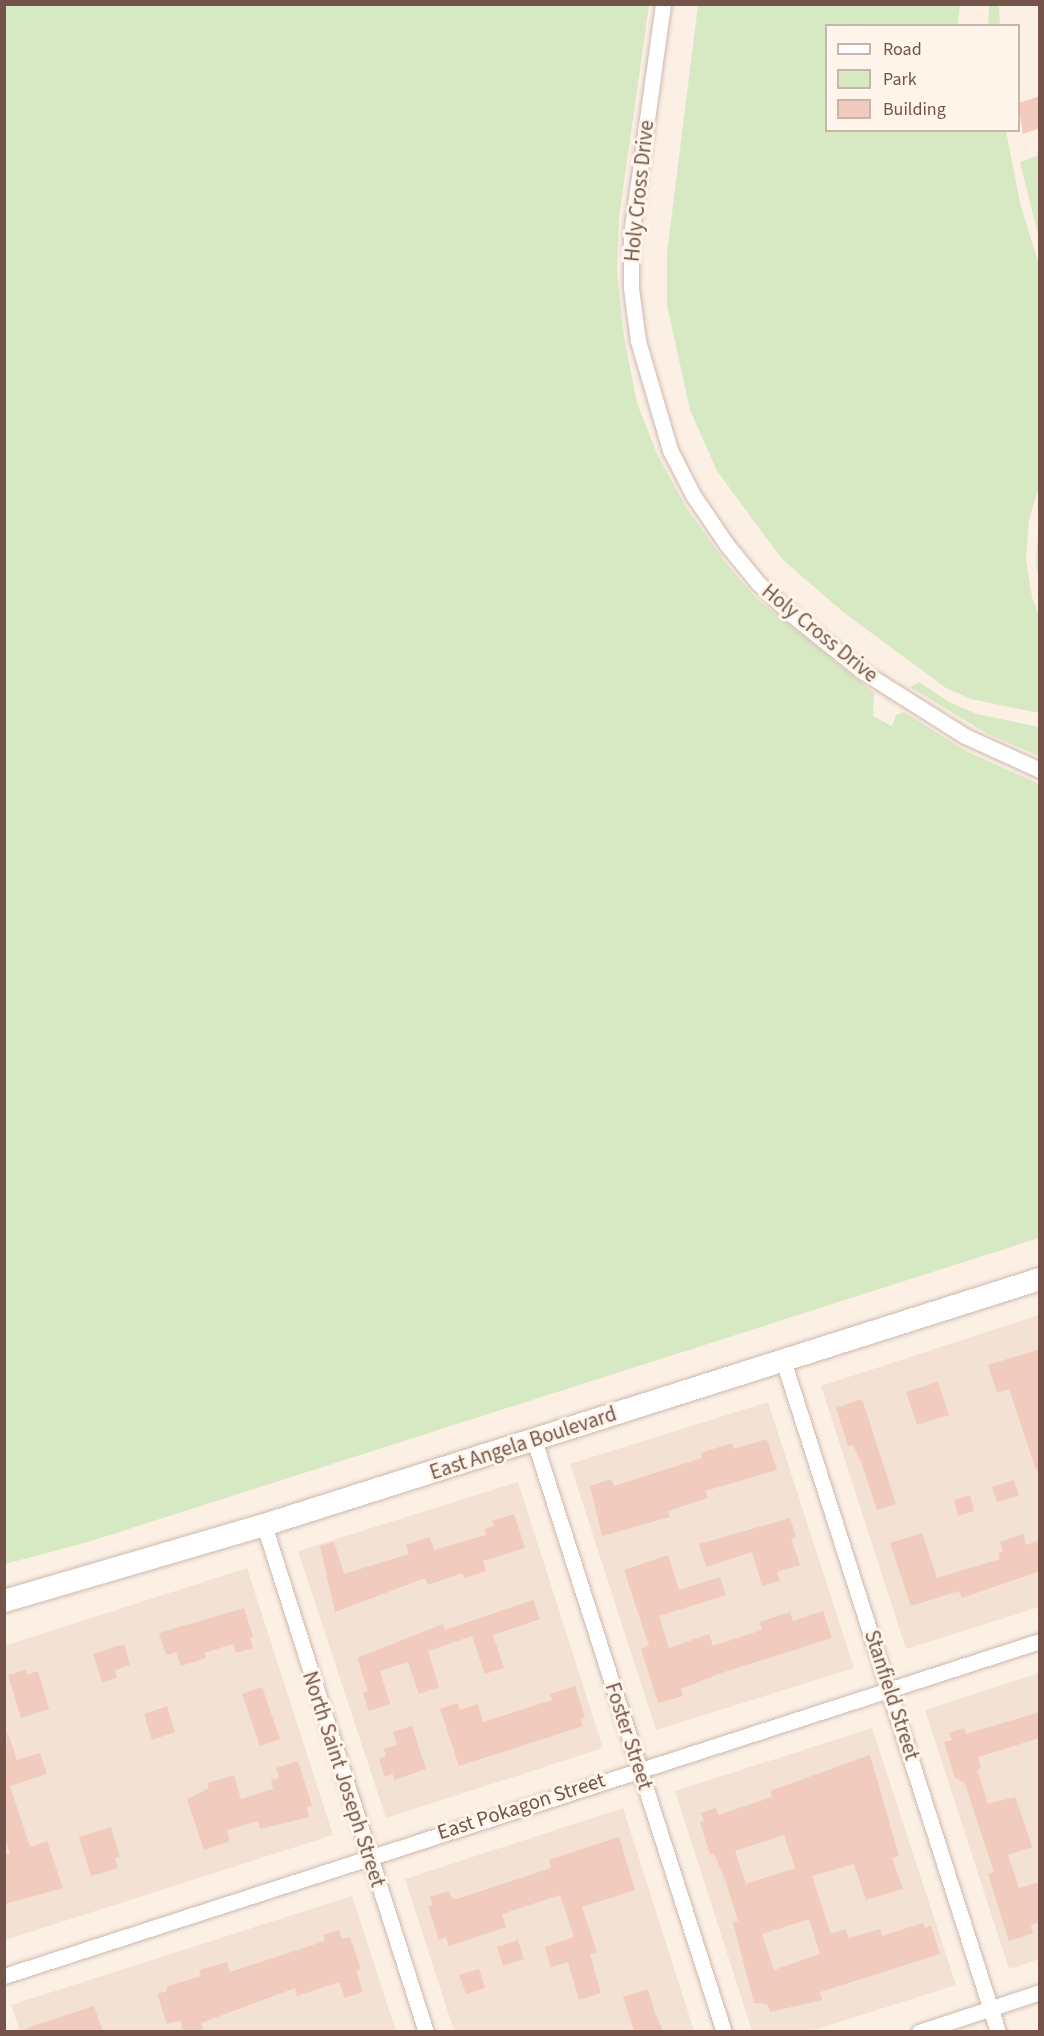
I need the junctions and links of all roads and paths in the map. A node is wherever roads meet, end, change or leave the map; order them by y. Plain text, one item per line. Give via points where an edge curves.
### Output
1 (663, 4) edge
2 (1040, 770) edge
3 (1040, 1279) edge
4 (783, 1360) junction
5 (534, 1440) junction
6 (264, 1525) junction
7 (4, 1601) edge
8 (1040, 1641) edge
9 (890, 1688) junction
10 (640, 1768) junction
11 (368, 1856) junction
12 (4, 1976) edge
13 (1040, 1992) edge
14 (991, 2008) junction
15 (426, 2031) edge
16 (724, 2031) edge
17 (919, 2031) edge
18 (998, 2031) edge

1 - 2 street, Holy Cross Drive via 631,234 631,288 638,341 670,450 693,495 727,545 758,584 791,614 862,671 965,736
3 - 4 main road, East Angela Boulevard
4 - 5 main road, East Angela Boulevard
4 - 9 street, Stanfield Street
5 - 6 main road, East Angela Boulevard
5 - 10 street, Foster Street
6 - 7 main road, East Angela Boulevard
6 - 11 street, North Saint Joseph Street
8 - 9 street, East Pokagon Street
9 - 10 street, East Pokagon Street
9 - 14 street, Stanfield Street
10 - 11 street, East Pokagon Street
10 - 16 street, Foster Street
11 - 12 street, East Pokagon Street
11 - 15 street, North Saint Joseph Street
13 - 14 street
14 - 17 street
14 - 18 street, Stanfield Street

